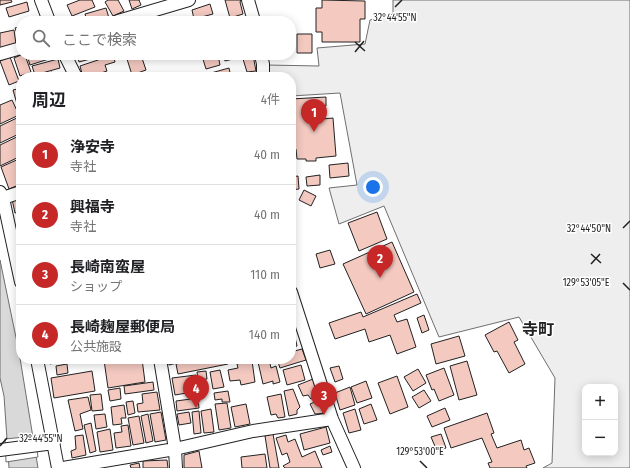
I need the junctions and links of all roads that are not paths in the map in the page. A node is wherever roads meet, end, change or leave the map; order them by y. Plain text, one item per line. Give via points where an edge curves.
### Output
1 (41, 0) edge
2 (189, 0) edge
3 (248, 0) edge
4 (47, 16) edge
5 (135, 16) edge
6 (253, 16) edge
7 (16, 49) edge
8 (0, 54) edge
9 (68, 60) edge
10 (262, 60) edge
11 (74, 72) edge
12 (263, 72) edge
13 (16, 193) edge
14 (1, 195) edge
15 (16, 260) edge
16 (296, 307) edge
17 (38, 364) edge
18 (161, 364) edge
19 (332, 419) junction
20 (54, 443) junction
21 (175, 448) junction
22 (0, 450) edge
23 (58, 468) edge
24 (63, 468) edge
25 (176, 468) edge
26 (354, 468) edge

1 - 4 street
2 - 5 street
3 - 6 street
7 - 8 street
9 - 11 street
10 - 12 street
13 - 14 street
14 - 15 street
16 - 19 street
17 - 20 street
18 - 21 street
19 - 21 street via 254,431
19 - 26 street
20 - 22 street
20 - 23 street
21 - 24 street
21 - 25 street

